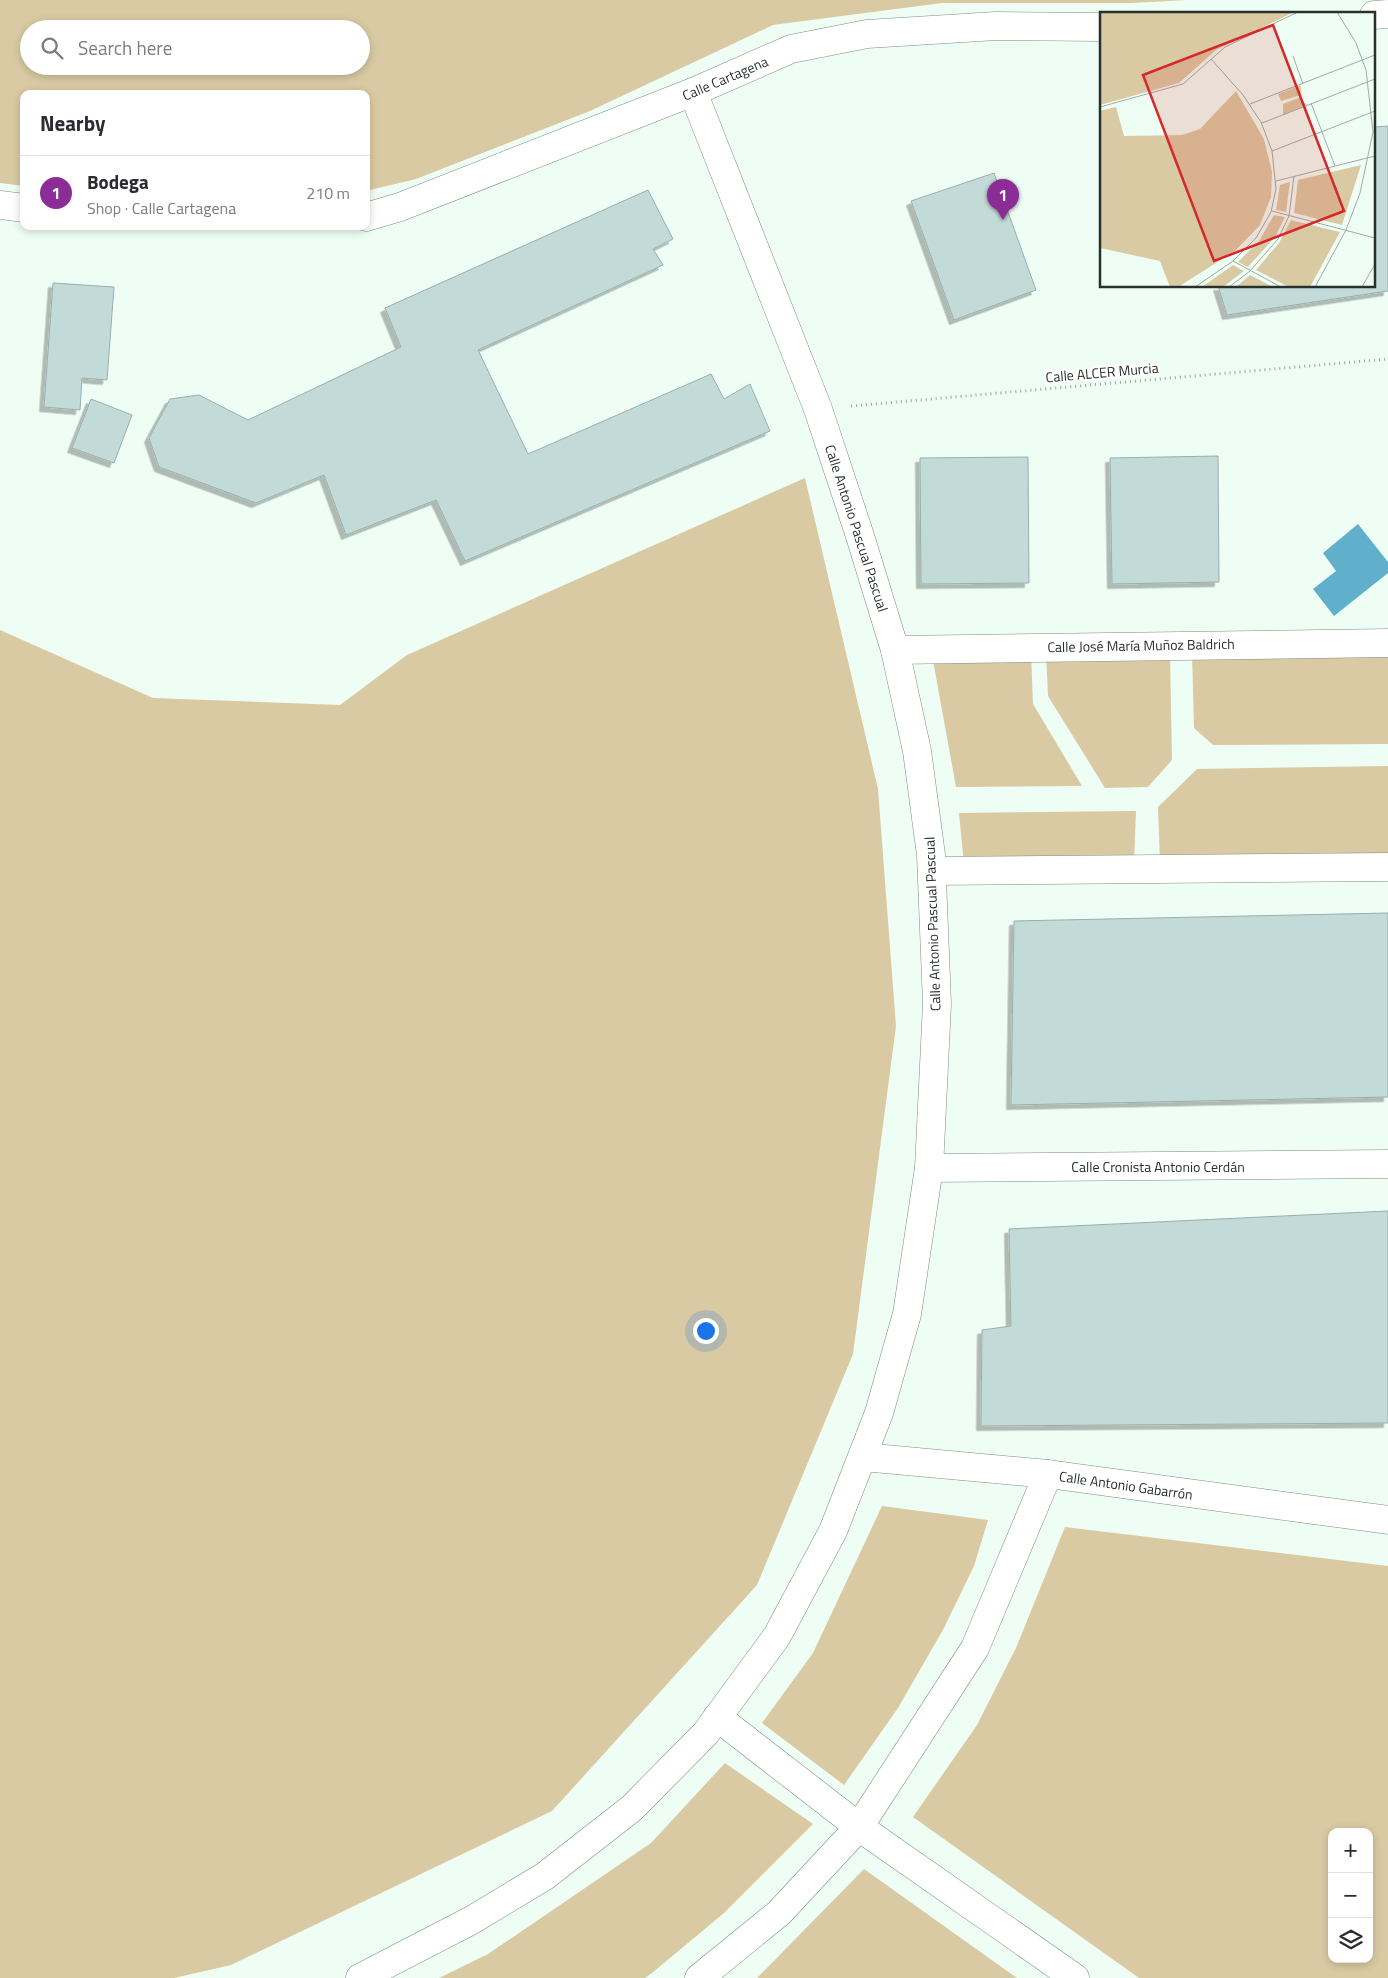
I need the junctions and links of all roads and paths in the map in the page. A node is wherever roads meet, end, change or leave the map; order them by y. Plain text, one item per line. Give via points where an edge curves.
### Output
1 (1100, 27) edge
2 (693, 92) junction
3 (0, 205) edge
4 (20, 208) edge
5 (370, 216) edge
6 (1388, 359) edge
7 (818, 409) junction
8 (1388, 643) edge
9 (895, 650) junction
10 (1388, 867) edge
11 (932, 871) junction
12 (1388, 1164) edge
13 (929, 1168) junction
14 (863, 1457) junction
15 (1048, 1474) junction
16 (1388, 1520) edge
17 (717, 1717) junction
18 (859, 1827) junction
19 (360, 1978) edge
20 (698, 1978) edge
21 (1075, 1978) edge

1 - 2 street, Calle Cartagena via 996,26 867,34 791,49
2 - 5 street, Calle Cartagena
2 - 7 street, Calle Antonio Pascual Pascual
3 - 4 street
6 - 7 path, Calle ALCER Murcia
7 - 9 street, Calle Antonio Pascual Pascual
8 - 9 street, Calle José María Muñoz Baldrich via 1182,649
9 - 11 street, Calle Antonio Pascual Pascual via 917,751
10 - 11 street via 1146,866
11 - 13 street, Calle Antonio Pascual Pascual via 937,1004
12 - 13 street, Calle Cronista Antonio Cerdán
13 - 14 street, Calle Antonio Pascual Pascual via 907,1314
14 - 15 street, Calle Antonio Gabarrón
14 - 17 street, Calle Antonio Pascual Pascual via 833,1531 777,1636
15 - 16 street, Calle Antonio Gabarrón
15 - 18 street via 975,1648
17 - 18 street
17 - 19 street, Calle Antonio Pascual Pascual via 706,1733 632,1808 545,1876 472,1920
18 - 20 street via 779,1913
18 - 21 street

